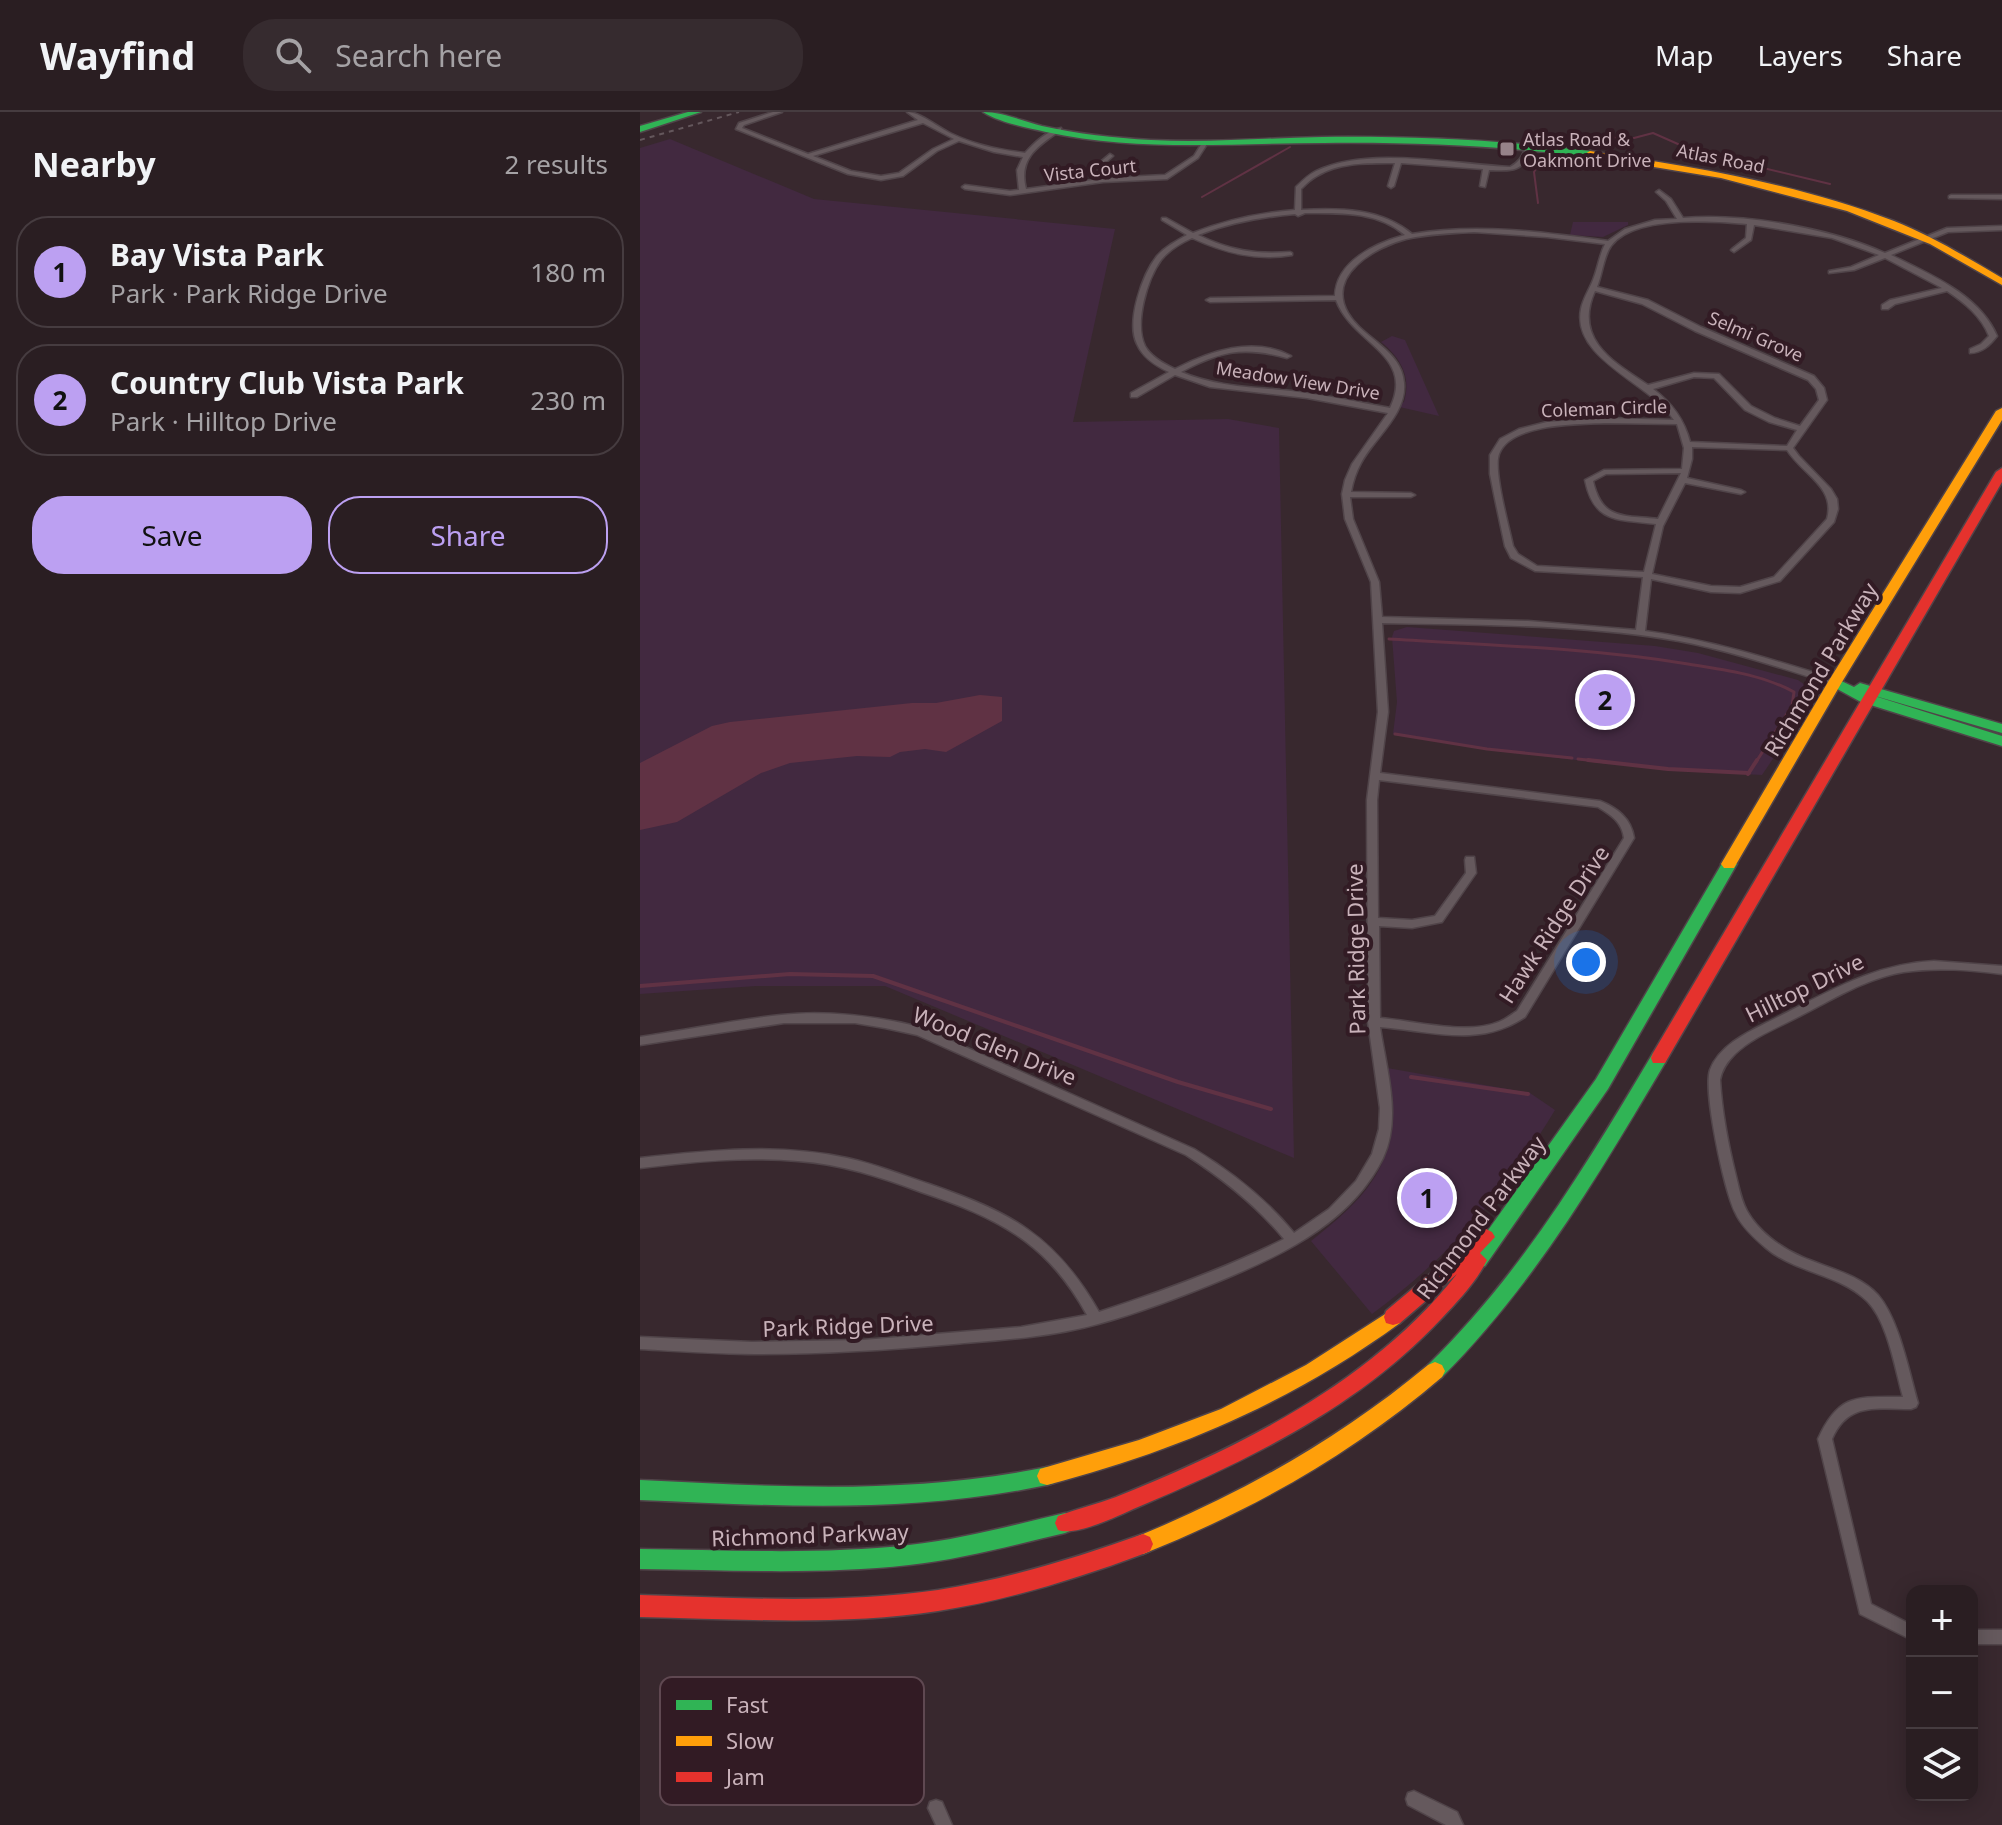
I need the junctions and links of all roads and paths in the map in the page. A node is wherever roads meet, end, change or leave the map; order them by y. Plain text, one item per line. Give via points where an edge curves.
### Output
1 (697, 112) edge
2 (779, 112) edge
3 (910, 112) edge
4 (987, 112) edge
5 (1005, 112) edge
6 (923, 121) junction
7 (640, 129) edge
8 (1056, 131) junction
9 (959, 139) junction
10 (1204, 144) junction
11 (1530, 146) junction
12 (810, 155) junction
13 (1025, 155) junction
14 (1110, 156) dead end
15 (1398, 163) junction
16 (1486, 168) junction
17 (1103, 180) junction
18 (1391, 186) dead end
19 (1483, 186) dead end
20 (965, 187) dead end
21 (1023, 192) junction
22 (1659, 192) dead end
23 (1951, 197) dead end
24 (2002, 197) edge
25 (1298, 214) junction
26 (1164, 219) dead end
27 (1681, 220) junction
28 (1751, 222) junction
29 (2002, 228) edge
30 (1191, 235) junction
31 (1410, 236) junction
32 (1930, 237) junction
33 (1609, 243) junction
34 (1734, 250) dead end
35 (1290, 254) dead end
36 (1886, 255) junction
37 (1831, 272) dead end
38 (2002, 272) edge
39 (2002, 282) edge
40 (1593, 288) junction
41 (1947, 289) junction
42 (1339, 298) junction
43 (1210, 300) dead end
44 (1885, 307) dead end
45 (1973, 351) dead end
46 (1287, 356) dead end
47 (1177, 373) junction
48 (1650, 387) junction
49 (1134, 395) dead end
50 (1392, 411) junction
51 (2002, 411) edge
52 (1680, 422) junction
53 (1801, 429) junction
54 (1687, 444) junction
55 (1789, 448) junction
56 (2002, 472) edge
57 (1685, 476) junction
58 (1741, 492) dead end
59 (1346, 494) junction
60 (1411, 495) dead end
61 (1661, 522) junction
62 (1647, 575) junction
63 (1378, 620) junction
64 (1640, 633) junction
65 (1835, 682) junction
66 (1869, 694) junction
67 (2002, 729) edge
68 (2002, 741) edge
69 (1375, 776) junction
70 (1470, 860) dead end
71 (1373, 922) junction
72 (2002, 970) edge
73 (1374, 1022) junction
74 (640, 1041) edge
75 (640, 1163) edge
76 (1514, 1214) junction
77 (1293, 1241) junction
78 (1096, 1319) junction
79 (640, 1343) edge
80 (640, 1490) edge
81 (640, 1559) edge
82 (640, 1606) edge
83 (1906, 1630) edge
84 (1978, 1637) edge
85 (2002, 1637) edge
86 (1414, 1799) dead end
87 (936, 1808) dead end
88 (944, 1825) edge
89 (1455, 1825) edge

1 - 7 main road
2 - 12 street via 739,129
3 - 6 street
4 - 8 main road, Atlas Road
5 - 8 main road, Atlas Road
6 - 9 street
6 - 12 street
8 - 10 main road, Atlas Road via 1119,143
8 - 11 main road, Atlas Road via 1163,139 1365,134
8 - 13 street
9 - 12 street via 893,178 860,175
9 - 13 street
10 - 11 main road, Atlas Road via 1393,140
10 - 17 street, Vista Court via 1171,175
11 - 16 street via 1518,167
11 - 32 main road, Atlas Road via 1748,183
13 - 21 street via 1019,174
14 - 17 street via 1099,169
15 - 16 street
15 - 18 street
15 - 25 street via 1346,163 1313,174 1298,188
16 - 19 street
17 - 21 street, Vista Court
20 - 21 street, Vista Court
22 - 27 street
23 - 24 street
25 - 30 street, Meadow View Drive via 1240,220
25 - 31 street, Meadow View Drive via 1370,215 1392,222
26 - 30 street
27 - 28 street
27 - 33 street via 1629,230
28 - 34 street via 1749,239
28 - 36 street via 1817,232
29 - 32 street via 1947,230
30 - 35 street via 1232,253
30 - 47 street, Meadow View Drive via 1155,263 1134,325 1142,350
31 - 33 street via 1492,232
31 - 42 street via 1365,253 1344,274
32 - 36 street
32 - 38 main road, Atlas Road
32 - 39 main road, Atlas Road
33 - 40 street
36 - 37 street
36 - 41 street
40 - 48 street via 1582,313 1588,335 1608,360
40 - 53 street, Selmi Grove via 1645,302 1811,378 1823,400
41 - 44 street
41 - 45 street via 1992,329 1989,342
42 - 43 street
42 - 50 street via 1351,323 1397,367 1402,382
46 - 47 street via 1266,348 1233,347
47 - 49 street
47 - 50 street, Meadow View Drive via 1217,385
48 - 52 street
48 - 53 street via 1694,375 1716,376 1748,408
50 - 59 street via 1353,464
51 - 65 main road, Richmond Parkway
52 - 54 street
52 - 62 street, Coleman Circle via 1541,425 1511,434 1493,457 1509,546 1524,563 1550,570
53 - 55 street, Selmi Grove
54 - 55 street
54 - 57 street
55 - 62 street via 1798,464 1830,492 1835,511 1784,573 1769,584 1726,591
56 - 66 main road
57 - 58 street
57 - 61 street
57 - 61 street via 1604,472 1589,480 1597,507 1607,514
59 - 60 street
59 - 63 street, Park Ridge Drive via 1359,547 1371,564
61 - 62 street
62 - 64 street
63 - 64 street
63 - 69 street, Park Ridge Drive via 1383,712
64 - 65 street via 1719,647
65 - 66 main road
65 - 76 main road, Richmond Parkway via 1602,1084
66 - 67 main road
66 - 68 main road
66 - 82 main road via 1636,1096 1549,1233 1446,1362 1335,1450 1255,1495 1169,1534 1083,1565 993,1588 897,1604 829,1608
69 - 71 street, Park Ridge Drive
69 - 73 street, Hawk Ridge Drive via 1600,804 1624,820 1629,838 1521,1014 1509,1025 1460,1030
70 - 71 street via 1471,873 1438,919
71 - 73 street, Park Ridge Drive
72 - 83 street, Hilltop Drive via 1935,966 1869,978 1749,1037 1724,1057 1715,1073 1731,1185 1742,1214 1775,1250 1838,1276 1872,1297 1883,1316 1911,1403 1841,1409 1825,1439 1865,1609
73 - 77 street, Park Ridge Drive via 1386,1108 1378,1155 1360,1185 1333,1213
74 - 77 street, Wood Glen Drive via 821,1017 919,1031 1190,1152 1269,1211
75 - 78 street via 751,1154 846,1163 894,1177 979,1207 1019,1228 1065,1268
76 - 80 main road via 1424,1292 1318,1369 1229,1416 1144,1448 981,1488 913,1496
76 - 81 main road, Richmond Parkway via 1456,1292 1365,1377 1308,1417 1145,1494 1071,1521 909,1555
77 - 78 street, Park Ridge Drive via 1183,1290
78 - 79 street, Park Ridge Drive via 1021,1333 863,1346
84 - 85 street
86 - 89 street
87 - 88 street

